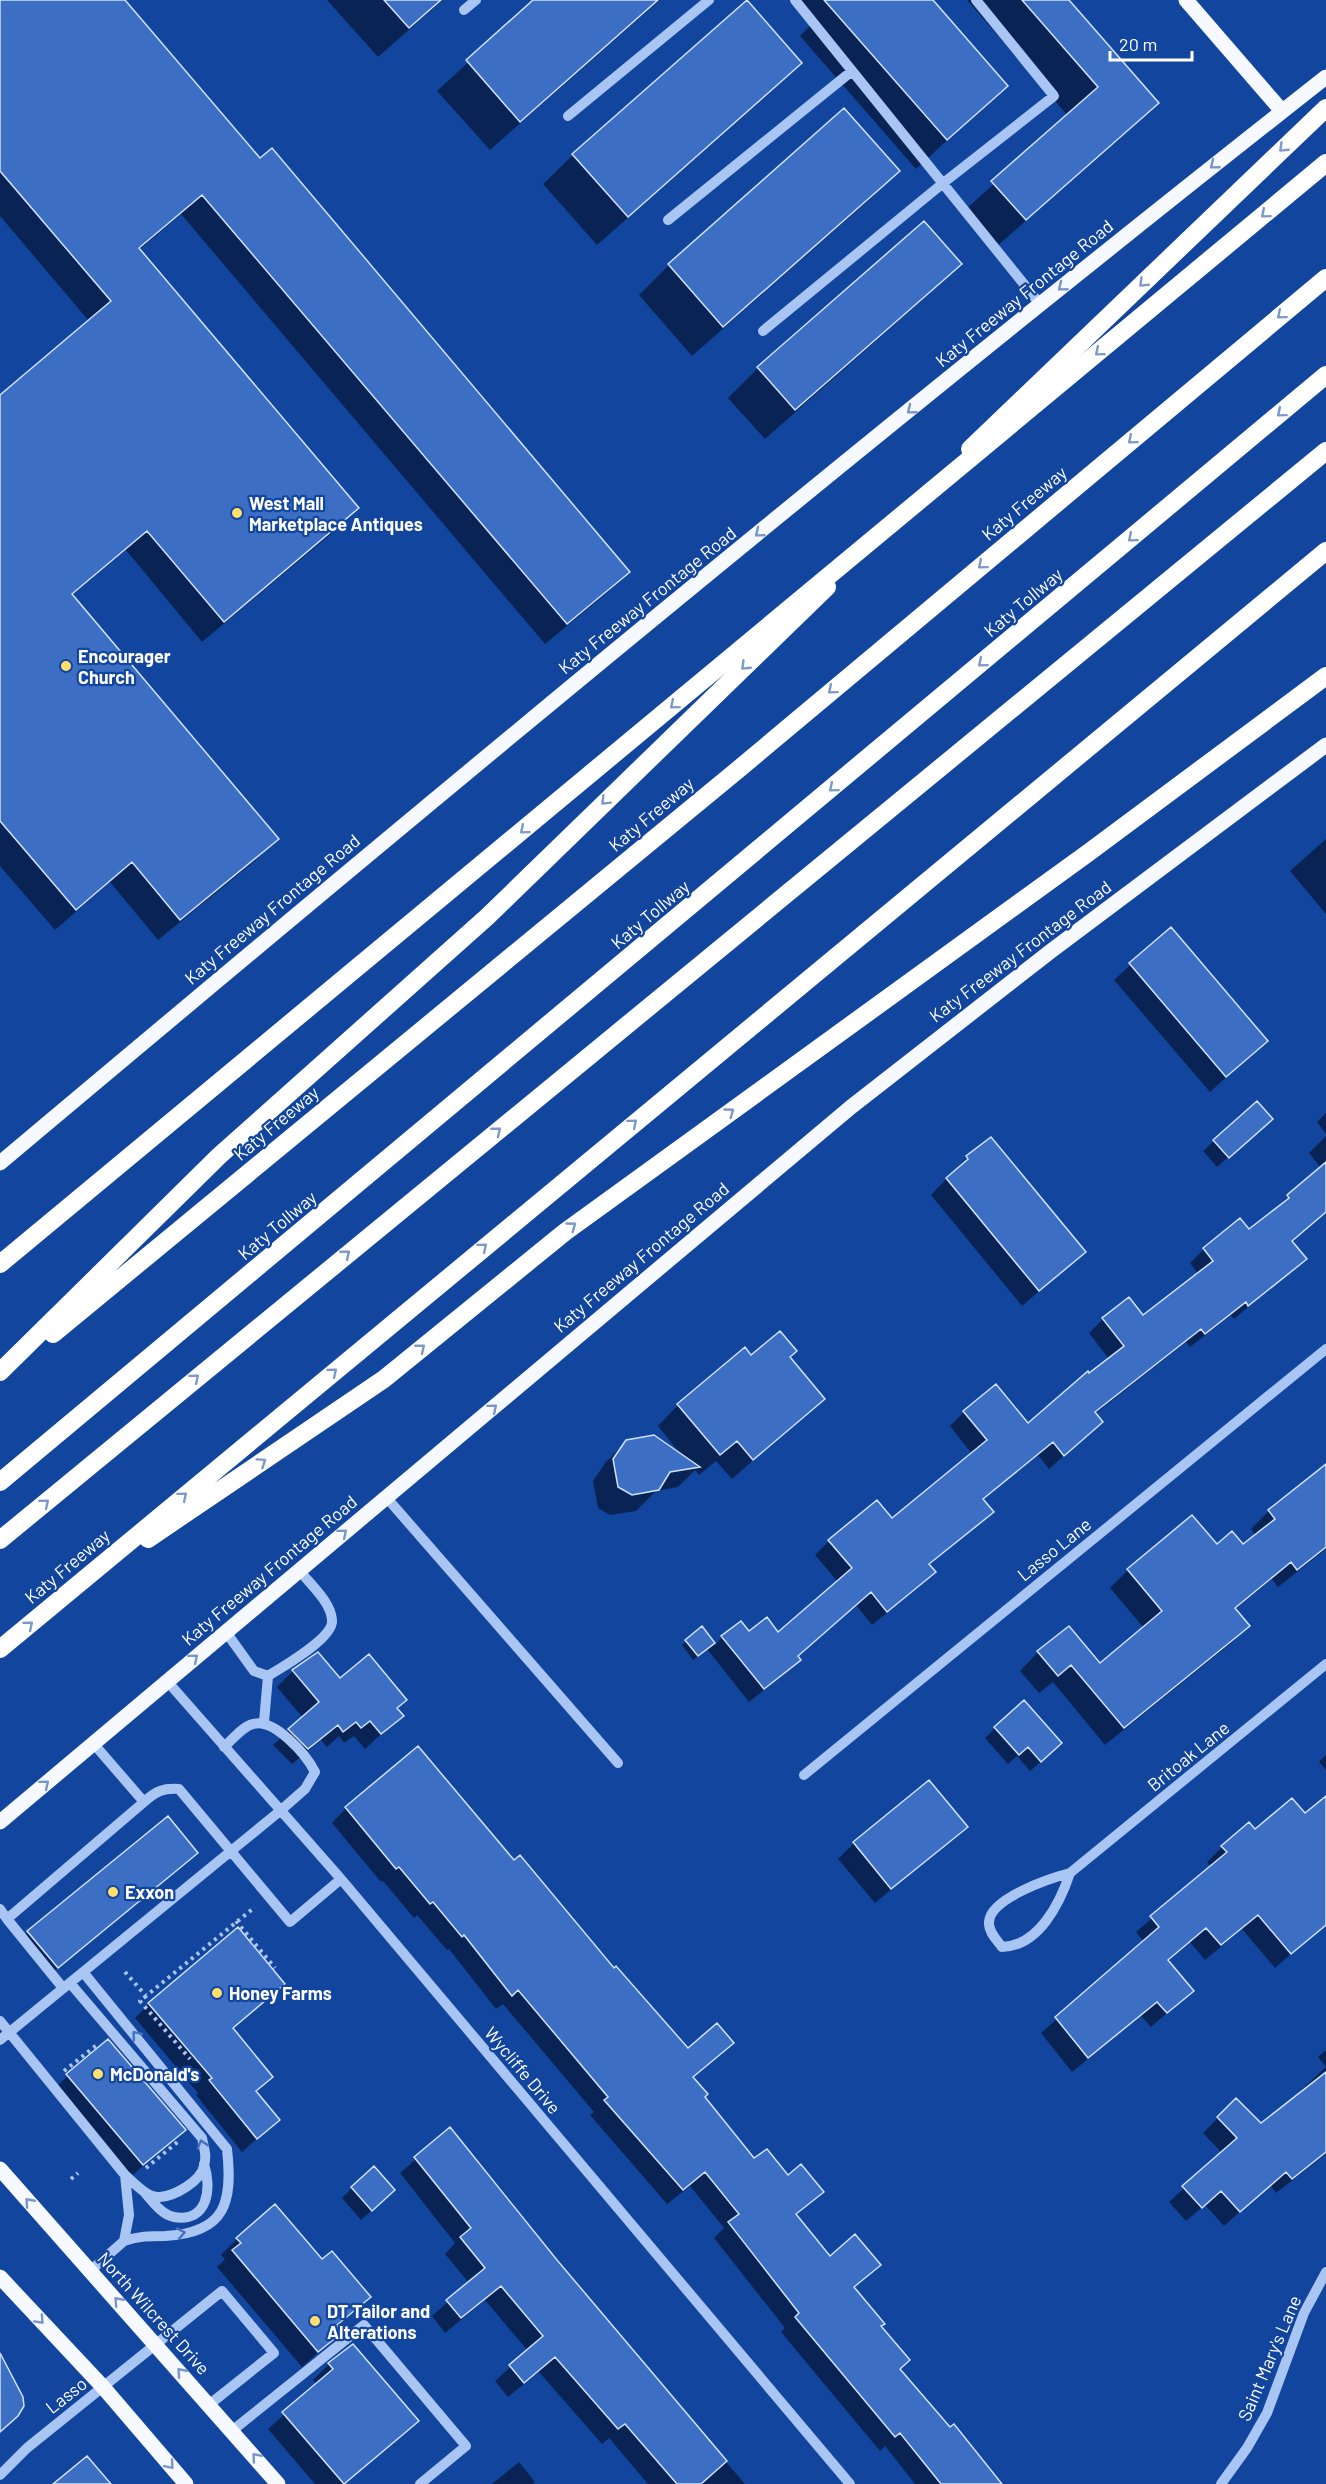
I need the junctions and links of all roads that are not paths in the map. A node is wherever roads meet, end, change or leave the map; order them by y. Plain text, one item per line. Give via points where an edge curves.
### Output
1 (477, 0) edge
2 (709, 0) edge
3 (795, 0) edge
4 (976, 0) edge
5 (1186, 0) edge
6 (464, 10) dead end
7 (852, 71) junction
8 (1326, 76) edge
9 (1326, 108) edge
10 (1282, 111) junction
11 (568, 116) dead end
12 (1326, 163) edge
13 (942, 183) junction
14 (668, 220) dead end
15 (1326, 278) edge
16 (1040, 304) junction
17 (763, 332) dead end
18 (1326, 375) edge
19 (1326, 451) edge
20 (1326, 551) edge
21 (1326, 676) edge
22 (1326, 745) edge
23 (0, 1162) edge
24 (0, 1264) edge
25 (1326, 1349) edge
26 (0, 1372) edge
27 (0, 1378) edge
28 (0, 1482) edge
29 (386, 1497) junction
30 (0, 1540) edge
31 (299, 1570) junction
32 (58, 1601) junction
33 (226, 1632) junction
34 (0, 1649) edge
35 (1326, 1664) edge
36 (268, 1676) junction
37 (166, 1681) junction
38 (264, 1722) junction
39 (93, 1743) junction
40 (224, 1747) junction
41 (618, 1763) dead end
42 (804, 1775) dead end
43 (144, 1802) junction
44 (280, 1811) junction
45 (0, 1822) edge
46 (231, 1851) junction
47 (1070, 1873) junction
48 (341, 1879) junction
49 (0, 1909) edge
50 (7, 1919) junction
51 (83, 1972) junction
52 (66, 1985) junction
53 (0, 2021) edge
54 (9, 2032) junction
55 (0, 2040) edge
56 (204, 2164) junction
57 (0, 2169) edge
58 (125, 2175) junction
59 (145, 2193) junction
60 (124, 2241) junction
61 (90, 2271) junction
62 (1326, 2272) edge
63 (0, 2277) edge
64 (157, 2345) junction
65 (103, 2388) junction
66 (210, 2404) junction
67 (233, 2430) junction
68 (0, 2475) edge
69 (186, 2484) edge
70 (278, 2484) edge
71 (420, 2484) edge
72 (850, 2484) edge
73 (1221, 2484) edge

1 - 6 street
2 - 11 street
3 - 7 street
4 - 13 street via 1054,96
5 - 10 main road
7 - 13 street
7 - 14 street
8 - 10 main road, Katy Freeway Frontage Road
9 -> 26 highway via 487,917 219,1156
10 -> 16 main road, Katy Freeway Frontage Road
12 -> 24 highway, bridge
13 - 16 street
13 - 17 street
15 -> 27 highway, Katy Freeway
16 -> 23 main road, Katy Freeway Frontage Road via 519,729
18 -> 28 highway, Katy Tollway
30 -> 19 highway
32 -> 20 highway, Katy Freeway
32 -> 21 highway via 384,1379 564,1232
29 -> 22 main road, Katy Freeway Frontage Road via 851,1107
25 - 42 street, Lasso Lane
31 -> 29 main road, Katy Freeway Frontage Road
29 - 41 street
31 - 33 main road, Katy Freeway Frontage Road
31 - 36 street via 326,1604 332,1620 330,1630 292,1662
34 -> 32 highway, Katy Freeway
33 - 36 street via 255,1671
37 -> 33 main road, Katy Freeway Frontage Road
35 - 47 street, Britoak Lane
36 - 38 street
37 - 39 main road, Katy Freeway Frontage Road
37 - 40 street, Wycliffe Drive
38 - 40 street via 250,1724
38 - 44 street via 279,1730 315,1772 304,1789
39 - 43 street
45 -> 39 main road, Katy Freeway Frontage Road
40 - 44 street, Wycliffe Drive
43 - 46 street via 165,1788 179,1789
43 - 50 street
44 - 46 street
44 - 48 street, Wycliffe Drive
46 - 48 street via 290,1922
46 - 51 street
47 - 47 street, Britoak Lane via 1041,1880 994,1911 989,1922 1002,1947 1015,1947 1034,1933 1061,1900
48 - 72 street, Wycliffe Drive
49 - 50 street
50 - 52 street
51 - 52 street
60 -> 51 street via 143,2234 185,2233 214,2222 225,2206 231,2180 227,2148
52 - 54 street
56 -> 52 street via 202,2138 194,2126
53 - 54 street
54 - 55 street
54 - 58 street
56 - 59 street via 196,2178 180,2190 159,2198
56 - 59 street via 209,2188 206,2203 194,2214 174,2217 158,2208
61 -> 57 main road, North Wilcrest Drive
58 - 59 street
58 - 60 street via 129,2215
60 - 61 street
64 -> 61 main road, North Wilcrest Drive
62 - 73 street, Saint Mary's Lane via 1304,2313 1267,2413
63 -> 65 main road
64 - 65 street, Lasso
66 -> 64 main road, North Wilcrest Drive
64 - 66 street, Lasso via 222,2291 274,2353
65 - 68 street, Lasso via 27,2448
65 -> 69 main road
66 - 67 main road, North Wilcrest Drive
70 -> 67 main road, North Wilcrest Drive
67 - 71 street via 364,2325 466,2446

